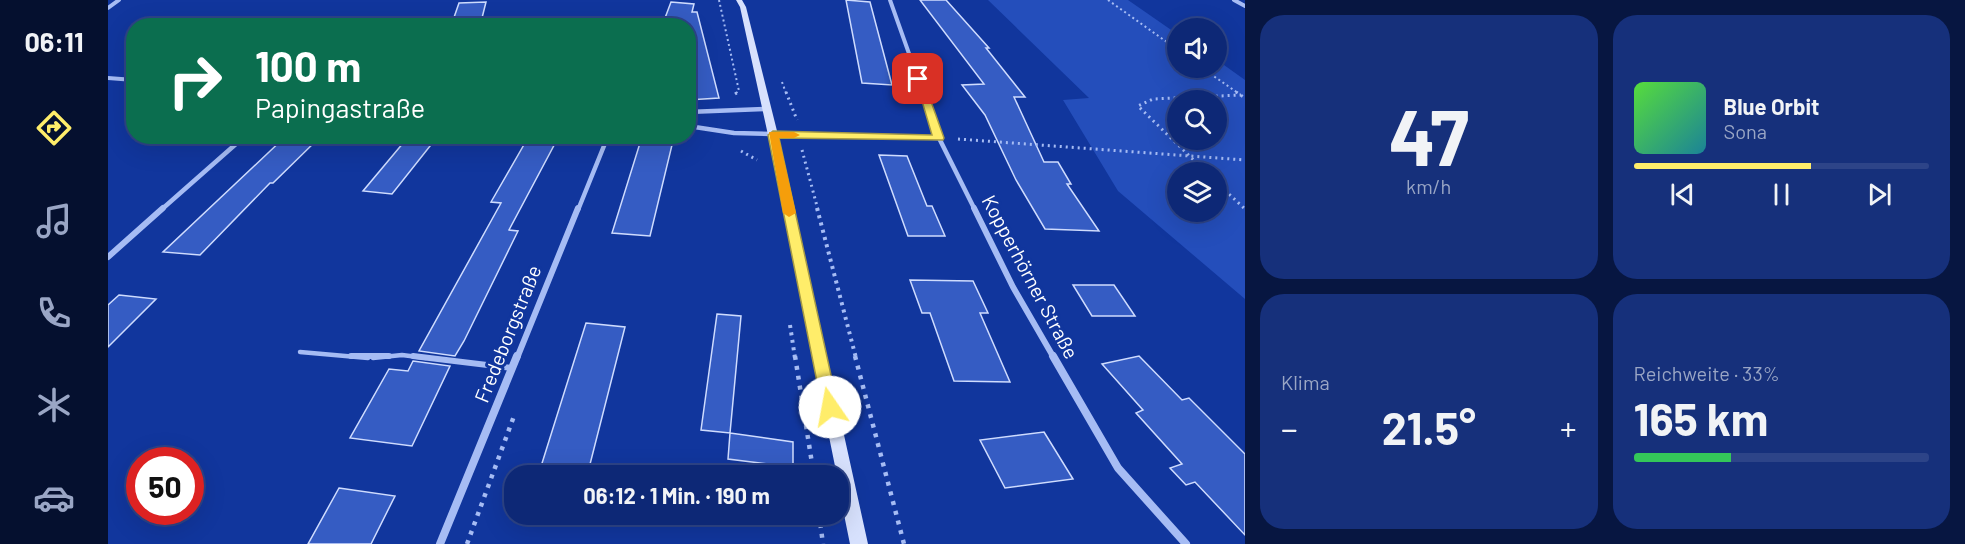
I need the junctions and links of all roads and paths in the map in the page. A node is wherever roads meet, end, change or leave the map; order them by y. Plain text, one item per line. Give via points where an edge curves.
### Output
1 (119, 0) edge
2 (719, 0) edge
3 (739, 0) edge
4 (890, 0) edge
5 (1108, 0) edge
6 (1234, 0) edge
7 (1245, 6) edge
8 (108, 8) edge
9 (1167, 42) edge
10 (778, 73) dead end
11 (108, 78) edge
12 (1216, 78) edge
13 (126, 79) edge
14 (1241, 95) junction
15 (1245, 98) edge
16 (730, 99) dead end
17 (767, 109) junction
18 (696, 112) edge
19 (696, 127) edge
20 (773, 135) junction
21 (804, 135) junction
22 (939, 138) junction
23 (236, 144) edge
24 (605, 144) edge
25 (732, 148) dead end
26 (1188, 156) junction
27 (1245, 160) edge
28 (759, 162) dead end
29 (1195, 162) edge
30 (1227, 192) edge
31 (1245, 209) edge
32 (108, 257) edge
33 (789, 322) dead end
34 (300, 352) dead end
35 (512, 368) junction
36 (812, 465) edge
37 (821, 525) edge
38 (440, 544) edge
39 (824, 544) edge
40 (859, 544) edge
41 (904, 544) edge
42 (1186, 544) edge

1 - 8 street
2 - 16 path via 739,91
3 - 17 main road
4 - 22 street, Kopperhörner Straße
5 - 9 path
6 - 7 street
10 - 21 path
11 - 13 street
12 - 14 path
14 - 15 path
14 - 26 path via 1153,99 1138,106
17 - 18 street
17 - 20 main road
19 - 20 street
20 - 21 street
20 - 40 main road
21 - 22 street
21 - 41 path via 802,152
22 - 26 path
22 - 42 street, Kopperhörner Straße via 1013,287 1118,468
23 - 32 street
24 - 35 street, Fredeborgstraße
25 - 28 path via 754,156
26 - 27 path
26 - 29 path
30 - 31 path
33 - 36 path
34 - 35 lane via 371,358 402,355
35 - 38 street, Fredeborgstraße
37 - 39 path

